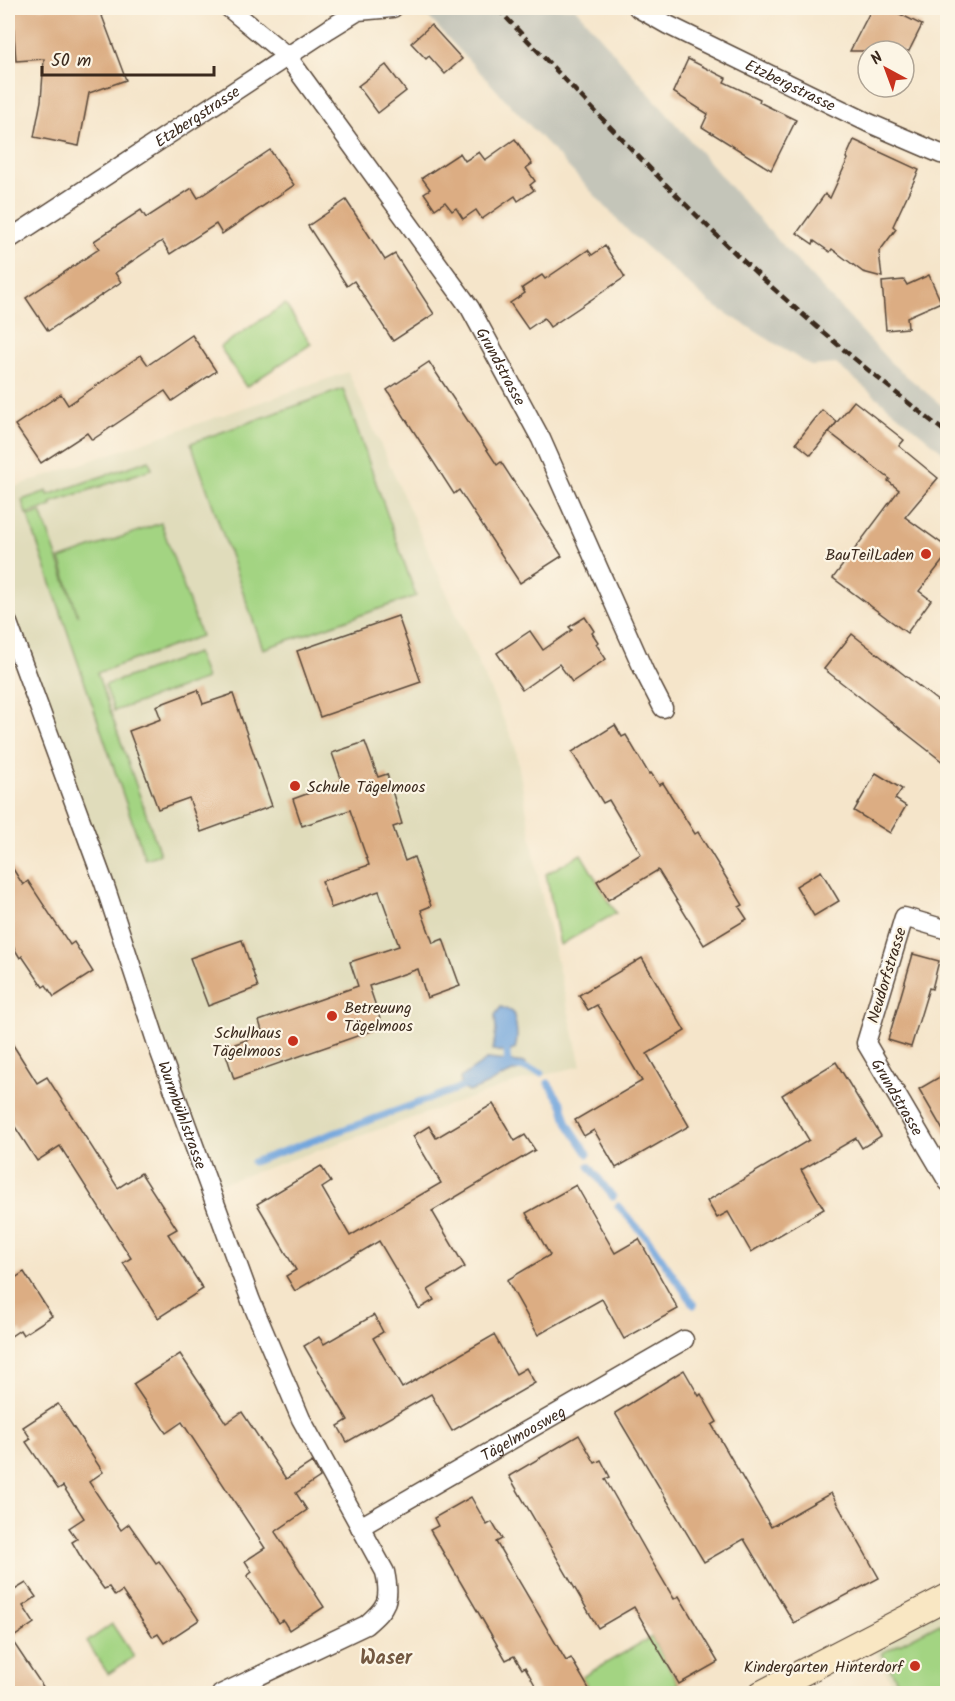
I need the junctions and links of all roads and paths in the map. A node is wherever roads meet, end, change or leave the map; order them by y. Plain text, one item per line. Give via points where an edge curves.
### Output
1 (229, 8) edge
2 (393, 8) edge
3 (638, 8) edge
4 (287, 56) junction
5 (948, 155) edge
6 (8, 240) edge
7 (8, 623) edge
8 (663, 708) dead end
9 (948, 930) edge
10 (866, 1043) joint
11 (948, 1182) edge
12 (684, 1340) dead end
13 (360, 1527) junction
14 (948, 1598) edge
15 (221, 1694) edge
16 (761, 1694) edge

1 - 4 street, Grundstrasse
2 - 4 street, Etzbergstrasse via 358,11
3 - 5 street, Etzbergstrasse via 869,123
4 - 6 street, Etzbergstrasse
4 - 8 street, Grundstrasse via 470,308 541,440
7 - 13 street, Wurmbühlstrasse via 251,1301 301,1419
9 - 10 street, Neudorfstrasse via 904,917
10 - 11 street, Grundstrasse
12 - 13 street, Tägelmoosweg
13 - 15 street, Wurmbühlstrasse via 385,1572 389,1591 384,1610 366,1624
14 - 16 street

